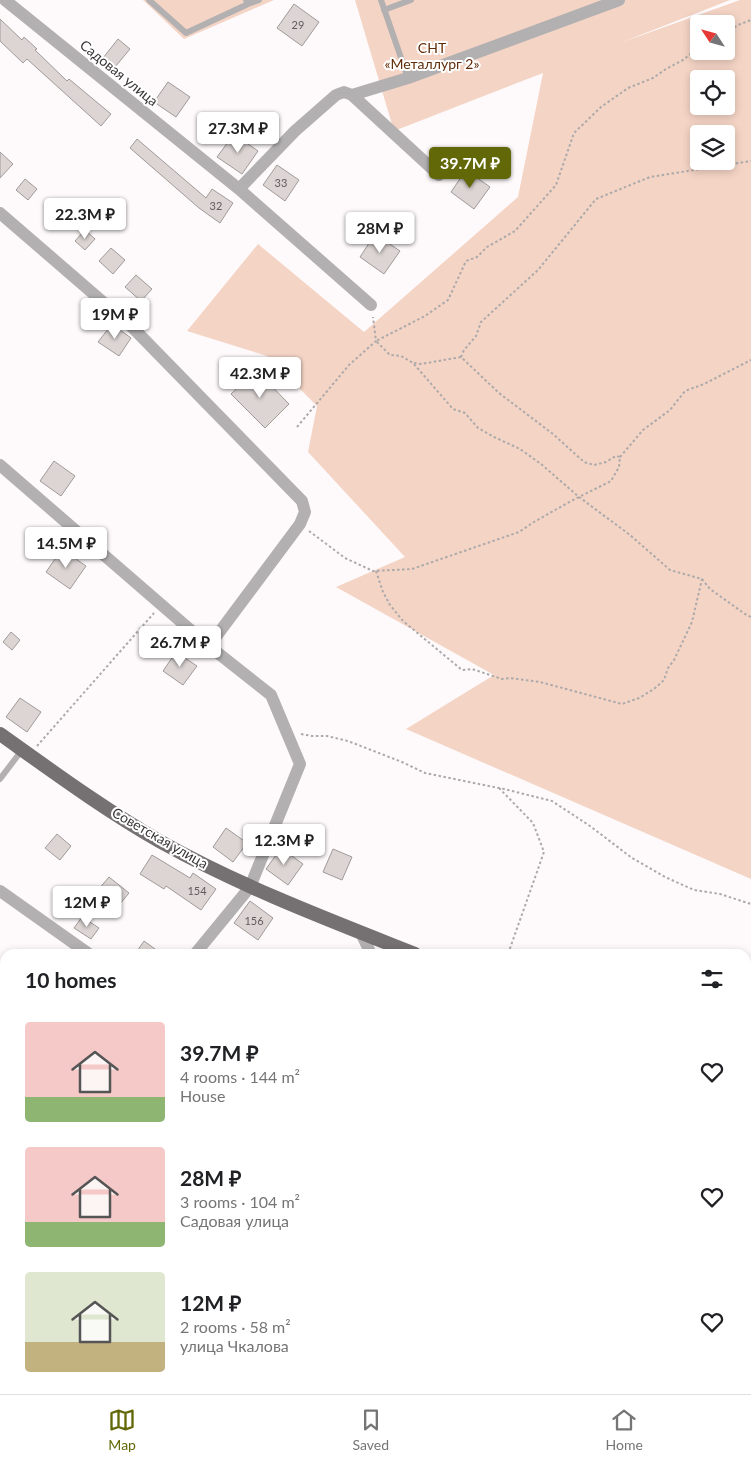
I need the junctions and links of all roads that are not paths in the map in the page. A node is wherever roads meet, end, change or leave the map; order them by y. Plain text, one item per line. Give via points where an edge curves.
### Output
1 (4, 0) edge
2 (149, 0) edge
3 (259, 0) edge
4 (381, 0) edge
5 (411, 0) edge
6 (619, 0) edge
7 (247, 2) edge
8 (384, 10) junction
9 (408, 78) junction
10 (352, 94) junction
11 (439, 175) dead end
12 (239, 189) junction
13 (0, 213) edge
14 (371, 305) road end
15 (0, 465) edge
16 (209, 646) junction
17 (0, 734) edge
18 (30, 748) junction
19 (0, 779) edge
20 (250, 887) junction
21 (0, 891) edge
22 (361, 932) junction
23 (82, 949) edge
24 (199, 949) edge
25 (369, 949) edge
26 (404, 949) edge

1 - 12 street, Садовая улица
2 - 7 lane via 186,32
3 - 7 lane
4 - 8 lane
5 - 8 lane
6 - 9 street
8 - 9 lane
9 - 10 street
10 - 11 street
10 - 12 street via 336,95
12 - 14 street, Садовая улица
13 - 16 street via 133,328 302,501 305,512 300,524
15 - 16 street
16 - 20 street via 271,694 300,764
17 - 18 main road, Советская улица
18 - 19 lane
18 - 20 main road, Советская улица via 74,787 161,841
20 - 22 main road, Советская улица
20 - 24 street
21 - 23 street
22 - 25 street
22 - 26 main road, Советская улица

